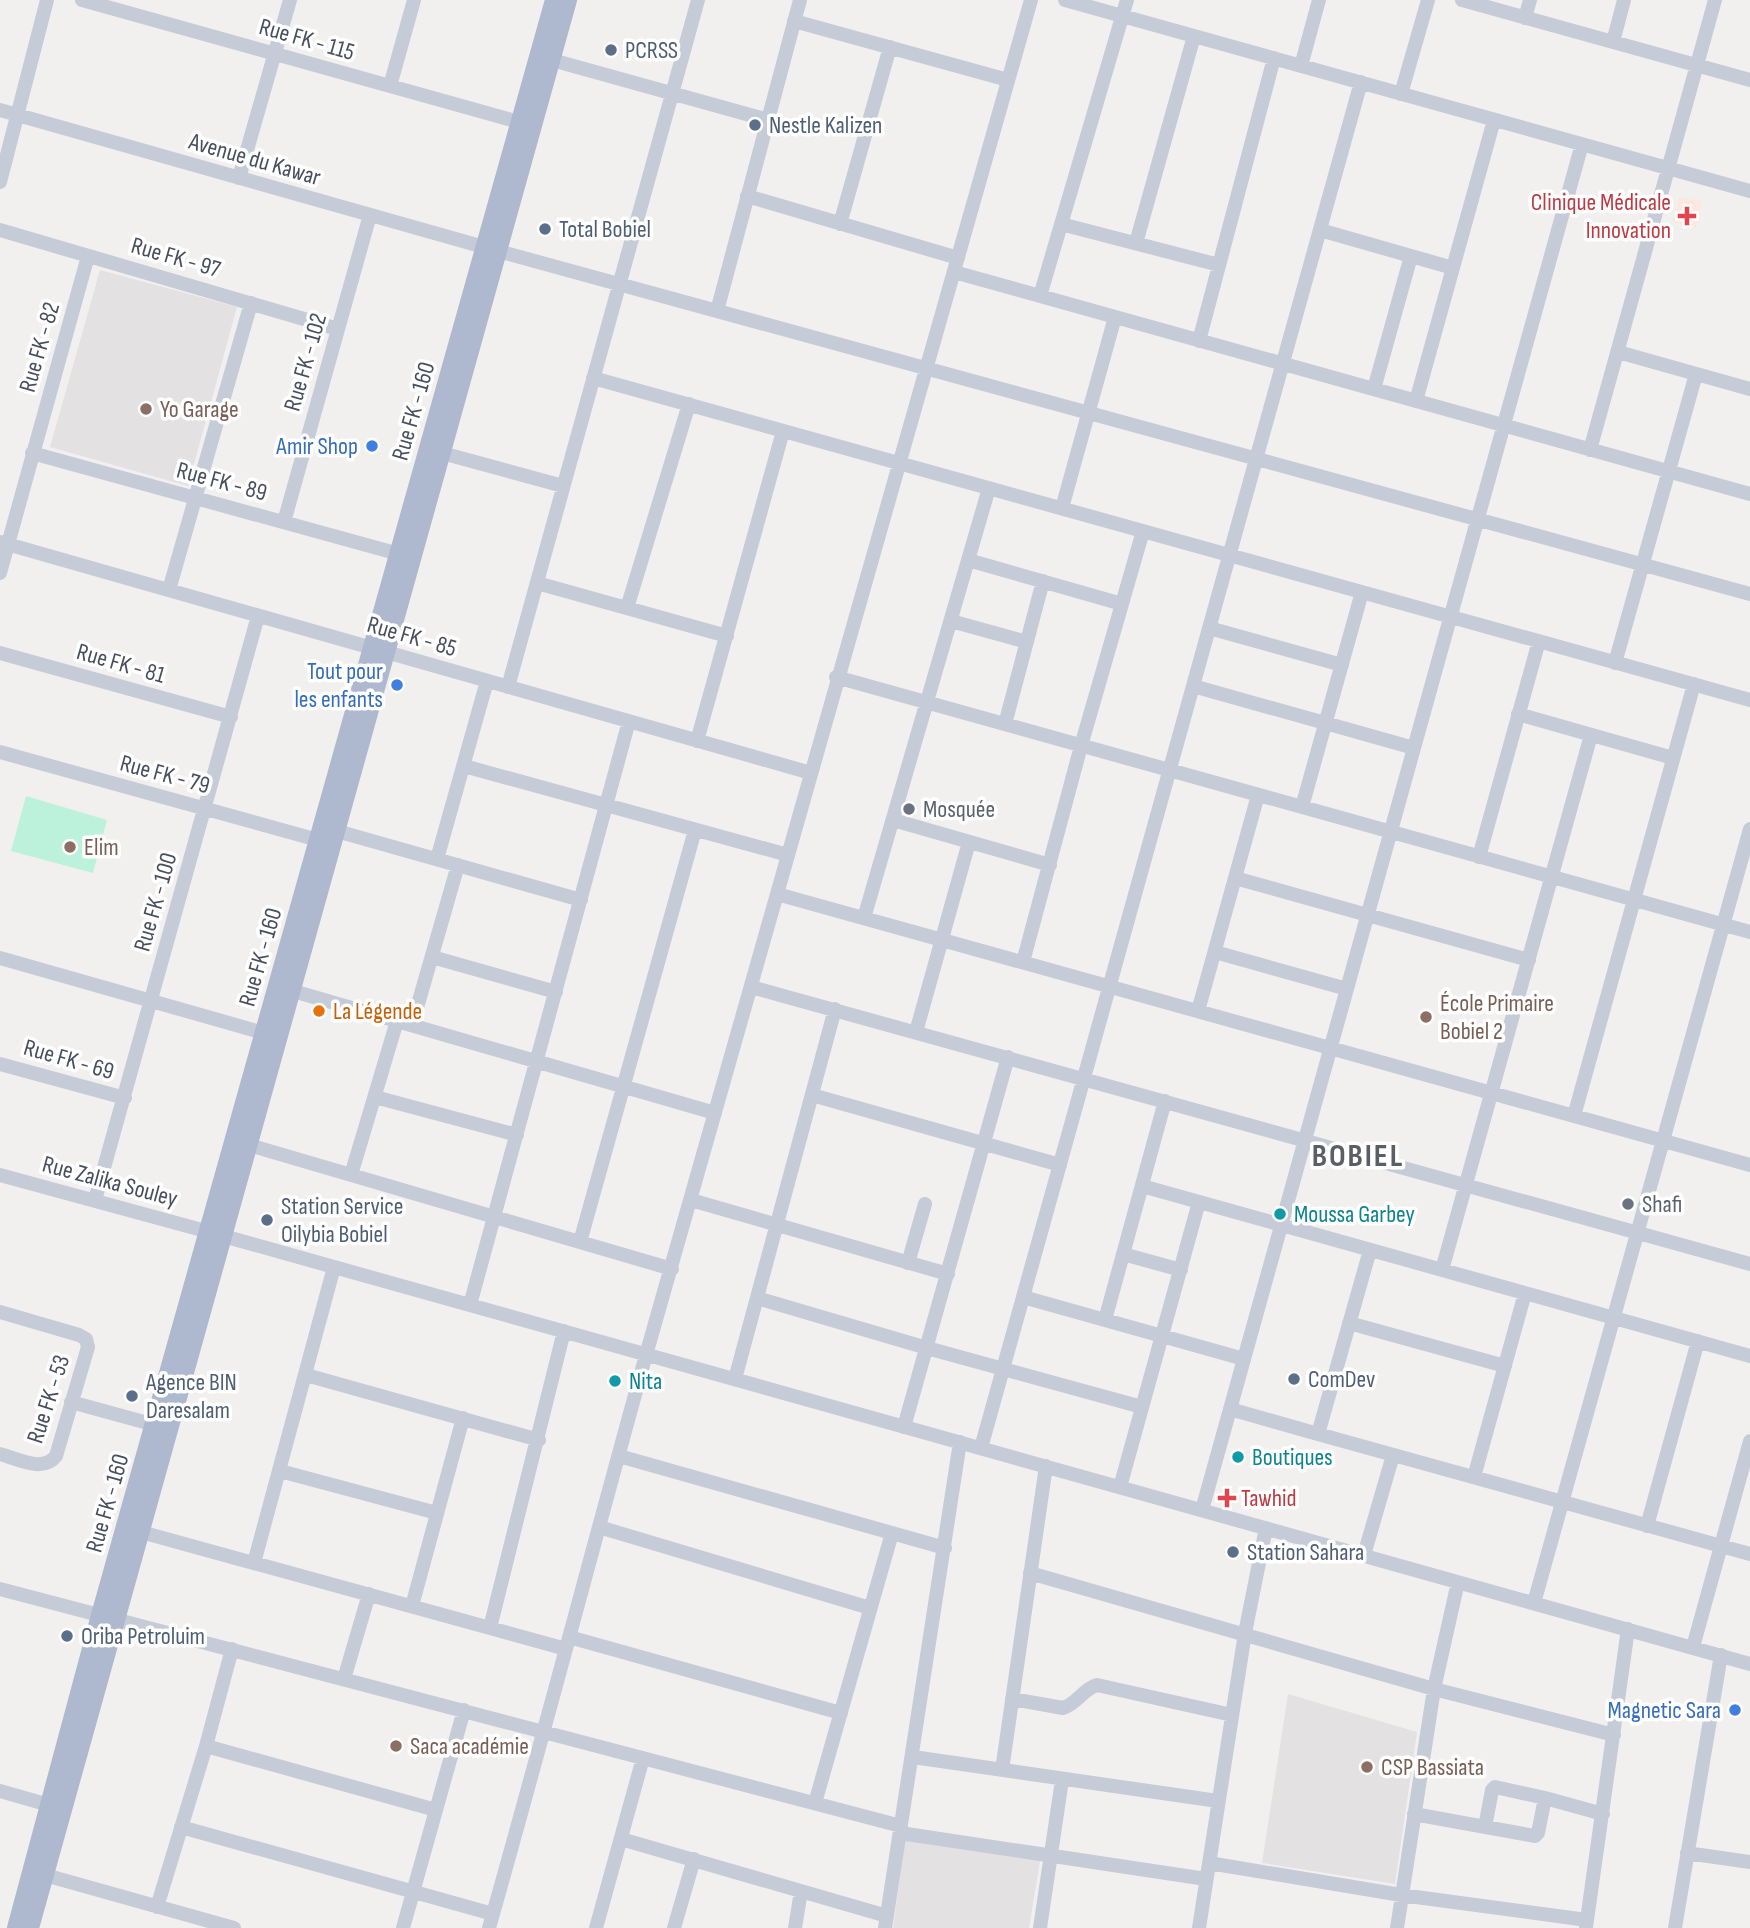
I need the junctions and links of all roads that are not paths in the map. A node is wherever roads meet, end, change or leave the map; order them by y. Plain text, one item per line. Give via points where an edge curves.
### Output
1 (47, 0) edge
2 (82, 0) edge
3 (290, 0) edge
4 (414, 0) edge
5 (554, 0) edge
6 (568, 0) edge
7 (698, 0) edge
8 (800, 0) edge
9 (1031, 0) edge
10 (1065, 0) edge
11 (1127, 0) edge
12 (1319, 0) edge
13 (1428, 0) edge
14 (1462, 0) edge
15 (1530, 0) edge
16 (1624, 0) edge
17 (1715, 0) edge
18 (1122, 16) junction
19 (1525, 18) junction
20 (794, 21) junction
21 (1194, 36) junction
22 (1613, 42) junction
23 (890, 47) junction
24 (274, 54) junction
25 (1274, 58) junction
26 (552, 60) junction
27 (1301, 66) junction
28 (1697, 66) junction
29 (1008, 80) junction
30 (1750, 80) edge
31 (1361, 82) junction
32 (390, 86) junction
33 (672, 93) junction
34 (1401, 94) junction
35 (0, 110) edge
36 (17, 115) junction
37 (768, 120) junction
38 (1494, 120) junction
39 (519, 122) junction
40 (1582, 144) junction
41 (1669, 168) junction
42 (239, 178) junction
43 (0, 182) edge
44 (1750, 191) edge
45 (747, 196) junction
46 (370, 215) junction
47 (1061, 223) junction
48 (840, 224) junction
49 (0, 230) edge
50 (1320, 230) junction
51 (1136, 243) junction
52 (491, 249) junction
53 (88, 256) junction
54 (1411, 256) junction
55 (956, 265) junction
56 (1219, 265) junction
57 (1453, 268) junction
58 (619, 285) junction
59 (1040, 296) junction
60 (251, 303) junction
61 (717, 311) junction
62 (1115, 317) junction
63 (338, 329) junction
64 (1199, 341) junction
65 (1618, 352) junction
66 (1283, 364) junction
67 (926, 369) junction
68 (1696, 373) junction
69 (593, 378) junction
70 (1374, 389) junction
71 (1750, 389) edge
72 (1416, 401) junction
73 (689, 404) junction
74 (1090, 413) junction
75 (1504, 426) junction
76 (783, 430) junction
77 (1590, 450) junction
78 (32, 453) junction
79 (442, 453) junction
80 (1256, 459) junction
81 (899, 463) junction
82 (1668, 472) junction
83 (563, 486) junction
84 (989, 488) junction
85 (1750, 493) edge
86 (196, 498) junction
87 (1062, 508) junction
88 (1478, 520) junction
89 (284, 522) junction
90 (1143, 531) junction
91 (4, 543) edge
92 (399, 554) junction
93 (1230, 555) junction
94 (968, 560) junction
95 (1642, 565) junction
96 (0, 573) edge
97 (1044, 582) junction
98 (537, 583) junction
99 (169, 590) junction
100 (1362, 592) junction
101 (1750, 594) edge
102 (1122, 604) junction
103 (627, 608) junction
104 (258, 616) junction
105 (1451, 617) junction
106 (951, 621) junction
107 (1209, 628) junction
108 (727, 636) junction
109 (1539, 641) junction
110 (1027, 642) junction
111 (379, 650) junction
112 (0, 653) edge
113 (1615, 663) junction
114 (1342, 665) junction
115 (836, 677) junction
116 (487, 681) junction
117 (1694, 684) junction
118 (508, 687) junction
119 (1193, 687) junction
120 (1750, 700) edge
121 (927, 703) junction
122 (1518, 715) junction
123 (231, 717) junction
124 (629, 721) junction
125 (1326, 723) junction
126 (1005, 724) junction
127 (1591, 735) junction
128 (697, 741) junction
129 (1081, 746) junction
130 (1414, 748) junction
131 (0, 752) edge
132 (1673, 758) junction
133 (464, 766) junction
134 (1170, 770) junction
135 (811, 773) junction
136 (1258, 795) junction
137 (606, 805) junction
138 (1302, 807) junction
139 (205, 808) junction
140 (893, 820) junction
141 (1750, 829) edge
142 (695, 830) junction
143 (1391, 832) junction
144 (325, 833) junction
145 (969, 842) junction
146 (788, 855) junction
147 (1479, 856) junction
148 (437, 859) junction
149 (458, 865) junction
150 (1050, 865) junction
151 (1552, 877) junction
152 (1235, 878) junction
153 (777, 894) junction
154 (581, 900) junction
155 (1634, 900) junction
156 (1368, 915) junction
157 (864, 918) junction
158 (1723, 925) junction
159 (1750, 932) edge
160 (941, 939) junction
161 (1215, 951) junction
162 (432, 957) junction
163 (0, 958) edge
164 (1529, 960) junction
165 (1023, 962) junction
166 (1110, 986) junction
167 (751, 987) junction
168 (1347, 989) junction
169 (293, 990) junction
170 (556, 992) junction
171 (152, 1001) junction
172 (835, 1009) junction
173 (1198, 1011) junction
174 (397, 1021) junction
175 (412, 1025) junction
176 (916, 1032) junction
177 (264, 1033) junction
178 (1331, 1048) junction
179 (1008, 1057) junction
180 (537, 1061) junction
181 (0, 1064) edge
182 (1084, 1079) junction
183 (623, 1086) junction
184 (1492, 1093) junction
185 (812, 1095) junction
186 (375, 1097) junction
187 (125, 1098) junction
188 (1165, 1101) junction
189 (715, 1113) junction
190 (1574, 1116) junction
191 (517, 1135) junction
192 (1305, 1140) junction
193 (1663, 1141) junction
194 (985, 1144) junction
195 (249, 1145) junction
196 (1750, 1163) edge
197 (1060, 1165) junction
198 (0, 1175) edge
199 (351, 1175) junction
200 (1466, 1185) junction
201 (1142, 1186) junction
202 (95, 1200) junction
203 (691, 1200) junction
204 (1199, 1202) junction
205 (925, 1203) dead end
206 (495, 1217) junction
207 (777, 1224) junction
208 (1282, 1225) junction
209 (1637, 1233) junction
210 (216, 1234) junction
211 (580, 1242) junction
212 (1370, 1250) junction
213 (1123, 1254) junction
214 (908, 1263) junction
215 (1750, 1264) edge
216 (334, 1267) junction
217 (672, 1269) junction
218 (1181, 1270) junction
219 (1442, 1270) junction
220 (948, 1274) junction
221 (1525, 1293) junction
222 (1023, 1297) junction
223 (757, 1298) junction
224 (470, 1305) junction
225 (0, 1312) edge
226 (1614, 1318) junction
227 (1105, 1320) junction
228 (1349, 1323) junction
229 (564, 1331) junction
230 (1162, 1336) junction
231 (1698, 1341) junction
232 (927, 1348) junction
233 (646, 1354) junction
234 (1750, 1356) edge
235 (1244, 1359) junction
236 (1505, 1366) junction
237 (1003, 1369) junction
238 (306, 1375) junction
239 (735, 1379) junction
240 (71, 1402) junction
241 (1142, 1407) junction
242 (1230, 1409) junction
243 (463, 1418) junction
244 (155, 1425) junction
245 (904, 1427) junction
246 (1318, 1434) junction
247 (538, 1440) junction
248 (1750, 1441) edge
249 (960, 1442) junction
250 (981, 1448) junction
251 (0, 1454) edge
252 (1393, 1455) junction
253 (619, 1456) junction
254 (1046, 1466) junction
255 (280, 1471) junction
256 (1474, 1477) junction
257 (1120, 1487) junction
258 (1563, 1502) junction
259 (1202, 1510) junction
260 (437, 1514) junction
261 (1647, 1526) junction
262 (599, 1527) junction
263 (1266, 1528) junction
264 (141, 1532) junction
265 (892, 1533) junction
266 (1721, 1546) junction
267 (945, 1548) junction
268 (1364, 1555) junction
269 (1750, 1555) edge
270 (254, 1563) junction
271 (1030, 1573) junction
272 (1458, 1582) junction
273 (0, 1589) edge
274 (369, 1594) junction
275 (1534, 1603) junction
276 (412, 1606) junction
277 (870, 1608) junction
278 (108, 1617) junction
279 (490, 1628) junction
280 (1628, 1629) junction
281 (1245, 1633) junction
282 (568, 1643) junction
283 (1693, 1647) junction
284 (232, 1649) junction
285 (1721, 1655) junction
286 (1750, 1664) edge
287 (344, 1679) junction
288 (1434, 1689) junction
289 (1012, 1699) junction
290 (464, 1710) junction
291 (841, 1713) junction
292 (1232, 1715) junction
293 (544, 1731) junction
294 (1614, 1735) junction
295 (206, 1746) junction
296 (913, 1757) junction
297 (643, 1758) junction
298 (1002, 1770) junction
299 (1062, 1780) junction
300 (0, 1791) edge
301 (1545, 1798) junction
302 (1218, 1801) junction
303 (814, 1803) junction
304 (48, 1805) junction
305 (436, 1810) junction
306 (1414, 1814) junction
307 (1603, 1814) junction
308 (181, 1827) junction
309 (1485, 1827) junction
310 (901, 1829) junction
311 (621, 1839) junction
312 (1687, 1853) junction
313 (1051, 1857) junction
314 (694, 1859) junction
315 (1750, 1862) edge
316 (1209, 1863) junction
317 (45, 1875) junction
318 (1206, 1879) junction
319 (801, 1891) junction
320 (413, 1892) junction
321 (1401, 1895) junction
322 (157, 1907) junction
323 (491, 1921) edge
324 (886, 1922) edge
325 (1587, 1924) edge
326 (16, 1928) edge
327 (30, 1928) edge
328 (234, 1928) edge
329 (403, 1928) edge
330 (596, 1928) edge
331 (674, 1928) edge
332 (795, 1928) edge
333 (1041, 1928) edge
334 (1199, 1928) edge
335 (1397, 1928) edge
336 (1675, 1928) edge

1 - 36 street
2 - 24 street, Rue FK - 115
3 - 24 street
4 - 32 street
5 - 39 main road, Rue FK - 160
6 - 26 main road, Rue FK - 160
7 - 33 street
8 - 20 street
9 - 29 street
10 - 18 street
11 - 18 street
12 - 27 street
13 - 34 street
14 - 19 street
15 - 19 street
16 - 22 street
17 - 28 street
18 - 21 street
18 - 47 street
19 - 22 street
20 - 23 street
20 - 37 street
21 - 25 street
21 - 51 street
22 - 28 street
23 - 29 street
23 - 48 street
24 - 32 street, Rue FK - 115
24 - 42 street
25 - 27 street
25 - 56 street
26 - 33 street
26 - 52 main road, Rue FK - 160
27 - 31 street
28 - 30 street
28 - 41 street
29 - 55 street
31 - 34 street
31 - 50 street
32 - 39 street, Rue FK - 115
33 - 37 street
33 - 58 street
34 - 38 street
35 - 36 street, Avenue du Kawar
36 - 42 street, Avenue du Kawar
36 - 43 street
37 - 45 street
38 - 40 street
38 - 57 street
39 - 52 main road, Rue FK - 160
40 - 41 street
40 - 75 street
41 - 44 street
41 - 65 street
42 - 46 street, Avenue du Kawar
45 - 48 street
45 - 61 street
46 - 52 street, Avenue du Kawar
46 - 63 street, Rue FK - 102
47 - 51 street
47 - 59 street
48 - 55 street
49 - 53 street, Rue FK - 97
50 - 54 street
50 - 66 street
51 - 56 street
52 - 58 street, Avenue du Kawar
52 - 79 main road, Rue FK - 160
52 - 92 main road, Rue FK - 160
53 - 60 street, Rue FK - 97
53 - 78 street, Rue FK - 82
54 - 57 street
54 - 70 street
55 - 59 street
55 - 67 street
56 - 64 street
57 - 72 street
58 - 61 street, Avenue du Kawar
58 - 69 street
59 - 62 street
60 - 63 street, Rue FK - 97
60 - 86 street
61 - 67 street, Avenue du Kawar
62 - 64 street
62 - 74 street
63 - 89 street, Rue FK - 102
64 - 66 street
65 - 68 street
65 - 77 street
66 - 70 street
66 - 80 street
67 - 74 street, Avenue du Kawar
67 - 81 street
68 - 71 street
68 - 82 street
69 - 73 street
69 - 83 street
70 - 72 street
72 - 75 street
73 - 76 street
73 - 103 street
74 - 80 street, Avenue du Kawar
74 - 87 street
75 - 77 street
75 - 88 street
76 - 81 street
76 - 108 street
77 - 82 street
78 - 86 street, Rue FK - 89
78 - 91 street, Rue FK - 82
79 - 83 street
79 - 111 main road, Rue FK - 160
80 - 88 street, Avenue du Kawar
80 - 93 street
81 - 84 street
81 - 115 street
82 - 85 street
82 - 95 street
83 - 98 street
84 - 87 street
84 - 94 street
86 - 89 street, Rue FK - 89
86 - 99 street
87 - 90 street
88 - 95 street, Avenue du Kawar
88 - 105 street
89 - 92 street, Rue FK - 89
90 - 93 street
90 - 102 street
91 - 96 street, Rue FK - 82
91 - 99 street, Rue FK - 85
92 - 111 main road, Rue FK - 160
93 - 100 street
93 - 107 street
94 - 97 street
94 - 106 street
95 - 101 street, Avenue du Kawar
95 - 113 street
97 - 102 street
97 - 110 street
98 - 103 street
98 - 118 street
99 - 104 street, Rue FK - 85
100 - 105 street
100 - 114 street
102 - 129 street
103 - 108 street
104 - 111 street, Rue FK - 85
104 - 123 street, Rue FK - 100
105 - 109 street
105 - 130 street
106 - 110 street
106 - 121 street
107 - 114 street
107 - 119 street
108 - 128 street
109 - 113 street
109 - 122 street
110 - 126 street
111 - 116 street, Rue FK - 85
111 - 144 main road, Rue FK - 160
112 - 123 street, Rue FK - 81
113 - 117 street
114 - 125 street
115 - 121 street
115 - 135 street
116 - 118 street, Rue FK - 85
116 - 133 street
117 - 120 street
117 - 132 street
118 - 124 street, Rue FK - 85
119 - 125 street
119 - 134 street
121 - 126 street
121 - 140 street
122 - 127 street
122 - 147 street
123 - 139 street, Rue FK - 100
124 - 128 street, Rue FK - 85
124 - 137 street
125 - 130 street
125 - 138 street
126 - 129 street
127 - 132 street
127 - 151 street
128 - 135 street, Rue FK - 85
129 - 134 street
129 - 150 street
130 - 143 street
131 - 139 street, Rue FK - 79
132 - 155 street
133 - 137 street
133 - 148 street
134 - 136 street
134 - 166 street
135 - 146 street
136 - 138 street
136 - 152 street
137 - 142 street
137 - 154 street
138 - 143 street
139 - 144 street, Rue FK - 79
139 - 171 street, Rue FK - 100
140 - 145 street
140 - 157 street
141 - 158 street
142 - 146 street
142 - 183 street
143 - 147 street
143 - 156 street
144 - 148 street, Rue FK - 79
144 - 169 main road, Rue FK - 160
144 - 177 main road, Rue FK - 160
145 - 150 street
145 - 160 street
146 - 153 street
147 - 151 street
148 - 149 street, Rue FK - 79
149 - 154 street, Rue FK - 79
149 - 162 street
150 - 165 street
151 - 155 street
151 - 164 street
152 - 156 street
152 - 161 street
153 - 157 street
153 - 167 street
154 - 170 street
155 - 158 street
155 - 190 street
156 - 164 street
156 - 168 street
157 - 160 street
158 - 159 street
158 - 193 street
160 - 165 street
160 - 176 street
161 - 168 street
161 - 173 street
162 - 170 street
162 - 175 street
163 - 171 street
164 - 184 street
165 - 166 street
166 - 173 street
166 - 182 street
167 - 172 street
167 - 189 street
168 - 178 street
169 - 174 street
169 - 195 main road, Rue FK - 160
170 - 180 street
171 - 177 street
171 - 187 street, Rue FK - 100
172 - 176 street
172 - 185 street
173 - 178 street
174 - 175 street
174 - 186 street
175 - 180 street
176 - 179 street
177 - 210 main road, Rue FK - 160
178 - 184 street
178 - 192 street
179 - 182 street
179 - 194 street
180 - 183 street
180 - 191 street
181 - 187 street, Rue FK - 69
182 - 188 street
182 - 197 street
183 - 189 street
183 - 211 street
184 - 190 street
184 - 200 street
185 - 194 street
185 - 207 street
186 - 191 street
186 - 199 street
187 - 202 street, Rue FK - 100
188 - 192 street
188 - 201 street
189 - 203 street
190 - 193 street
191 - 206 street
192 - 200 street
192 - 208 street
193 - 196 street
193 - 209 street
194 - 197 street
194 - 220 street
195 - 199 street
195 - 210 main road, Rue FK - 160
197 - 222 street
198 - 202 street, Rue Zalika Souley
199 - 206 street
200 - 209 street
200 - 219 street
201 - 204 street
201 - 213 street
202 - 210 street, Rue Zalika Souley
203 - 207 street
203 - 217 street
204 - 208 street
204 - 218 street
205 - 214 street
206 - 211 street
206 - 224 street
207 - 214 street
207 - 223 street
208 - 212 street
208 - 235 street
209 - 215 street
209 - 226 street
210 - 216 street, Rue Zalika Souley
210 - 244 main road, Rue FK - 160
210 - 264 main road, Rue FK - 160
211 - 217 street
212 - 219 street
212 - 228 street
213 - 218 street
213 - 227 street
214 - 220 street
216 - 224 street, Rue Zalika Souley
216 - 238 street
217 - 233 street
218 - 230 street
219 - 221 street
220 - 232 street
221 - 226 street
221 - 236 street
222 - 227 street
222 - 237 street
223 - 232 street
223 - 239 street
224 - 229 street, Rue Zalika Souley
225 - 240 street, Rue FK - 53 via 86,1339 88,1347
226 - 231 street
226 - 258 street
227 - 230 street
228 - 236 street
228 - 246 street
229 - 233 street, Rue Zalika Souley
229 - 247 street
230 - 235 street
230 - 241 street
231 - 234 street
231 - 261 street
232 - 237 street
232 - 245 street
233 - 239 street, Rue Zalika Souley
233 - 253 street
235 - 242 street
236 - 256 street
237 - 241 street
237 - 250 street
238 - 243 street
238 - 255 street
239 - 245 street, Rue Zalika Souley
240 - 244 street
240 - 251 street, Rue FK - 53 via 51,1462 42,1465
241 - 257 street
242 - 246 street
242 - 259 street
243 - 247 street
243 - 260 street
244 - 278 main road, Rue FK - 160
245 - 249 street, Rue Zalika Souley
246 - 252 street
247 - 279 street
248 - 266 street
249 - 250 street, Rue Zalika Souley
249 - 267 street
250 - 254 street, Rue Zalika Souley
252 - 256 street
252 - 268 street
253 - 262 street
253 - 265 street
254 - 257 street, Rue Zalika Souley
254 - 271 street
255 - 260 street
255 - 270 street
256 - 258 street
257 - 259 street, Rue Zalika Souley
258 - 261 street
258 - 275 street
259 - 263 street, Rue Zalika Souley
260 - 276 street
261 - 266 street
262 - 277 street
262 - 282 street
263 - 268 street, Rue Zalika Souley
263 - 281 street
264 - 270 street
264 - 278 main road, Rue FK - 160
265 - 267 street
265 - 277 street
266 - 269 street
266 - 283 street
267 - 296 street
268 - 272 street, Rue Zalika Souley
270 - 274 street
271 - 281 street
271 - 289 street
272 - 275 street, Rue Zalika Souley
272 - 288 street
273 - 278 street
274 - 276 street
274 - 287 street
275 - 280 street, Rue Zalika Souley
276 - 279 street
277 - 291 street
278 - 284 street
278 - 304 main road, Rue FK - 160
278 - 317 main road, Rue FK - 160
279 - 282 street
280 - 283 street, Rue Zalika Souley
280 - 294 street
281 - 288 street
281 - 292 street
282 - 291 street
282 - 293 street
283 - 285 street, Rue Zalika Souley
284 - 287 street
284 - 295 street
285 - 286 street, Rue Zalika Souley
285 - 312 street
287 - 290 street
288 - 294 street
288 - 306 street
289 - 292 street via 1063,1708 1097,1685
289 - 298 street
290 - 293 street
290 - 305 street
291 - 303 street
292 - 302 street
293 - 297 street
293 - 323 street
294 - 307 street
295 - 305 street
295 - 308 street
296 - 298 street
296 - 310 street
297 - 303 street
297 - 311 street
298 - 299 street
299 - 302 street
299 - 313 street
300 - 304 street
301 - 307 street
301 - 309 street via 1537,1835
301 - 309 street via 1495,1787
302 - 316 street
303 - 310 street
304 - 326 main road, Rue FK - 160
305 - 320 street
306 - 309 street
306 - 321 street
307 - 325 street
308 - 320 street
308 - 322 street
310 - 313 street
310 - 324 street
311 - 314 street
311 - 330 street
312 - 315 street
312 - 336 street
313 - 318 street
313 - 333 street
314 - 319 street
314 - 331 street
316 - 318 street
316 - 321 street
317 - 322 street
317 - 327 main road, Rue FK - 160
318 - 334 street
319 - 324 street
319 - 332 street
320 - 323 street
320 - 329 street
321 - 325 street
321 - 335 street
322 - 328 street

